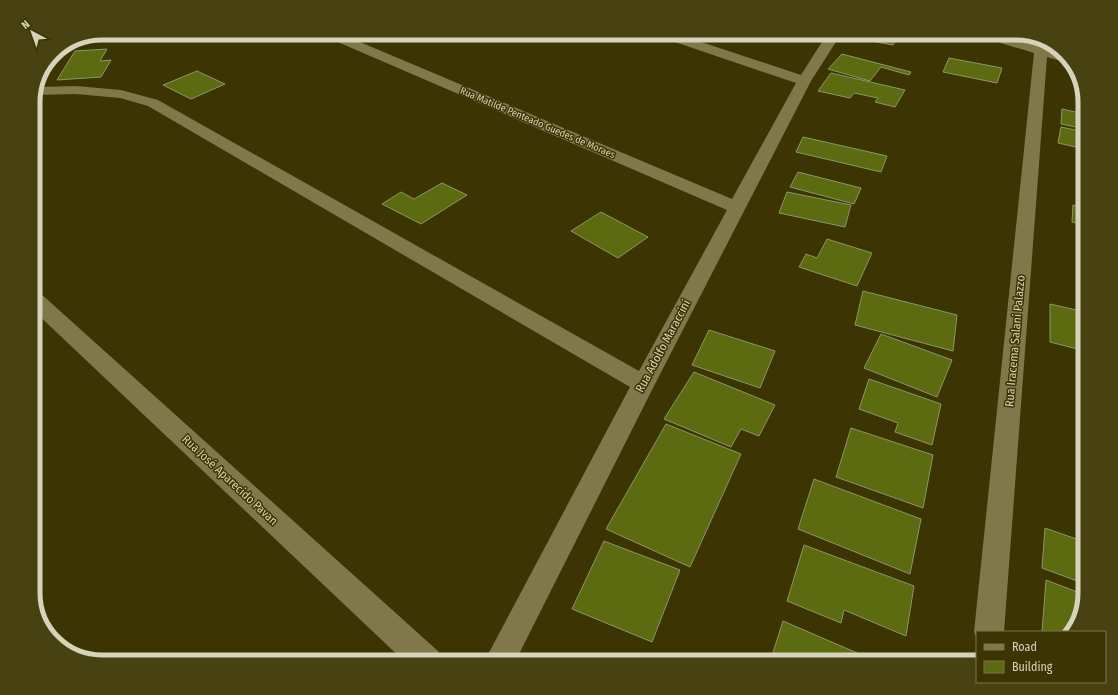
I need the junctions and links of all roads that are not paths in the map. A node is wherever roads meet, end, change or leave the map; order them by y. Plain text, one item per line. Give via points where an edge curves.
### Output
1 (345, 40) edge
2 (683, 40) edge
3 (830, 40) edge
4 (1006, 40) edge
5 (1040, 50) junction
6 (1058, 56) edge
7 (804, 81) junction
8 (41, 91) edge
9 (738, 208) junction
10 (40, 304) edge
11 (643, 384) junction
12 (989, 631) edge
13 (419, 655) edge
14 (503, 655) edge

1 - 9 street, Rua Matilde Penteado Guedes de Moraes
2 - 7 street
3 - 7 street, Rua Adolfo Maraccini
4 - 5 street
5 - 6 street
5 - 12 street, Rua Iracema Salani Palazzo
7 - 9 street, Rua Adolfo Maraccini
8 - 11 street via 76,90 122,94 153,103
9 - 11 street, Rua Adolfo Maraccini
10 - 13 street, Rua José Aparecido Pavan
11 - 14 street, Rua Adolfo Maraccini

